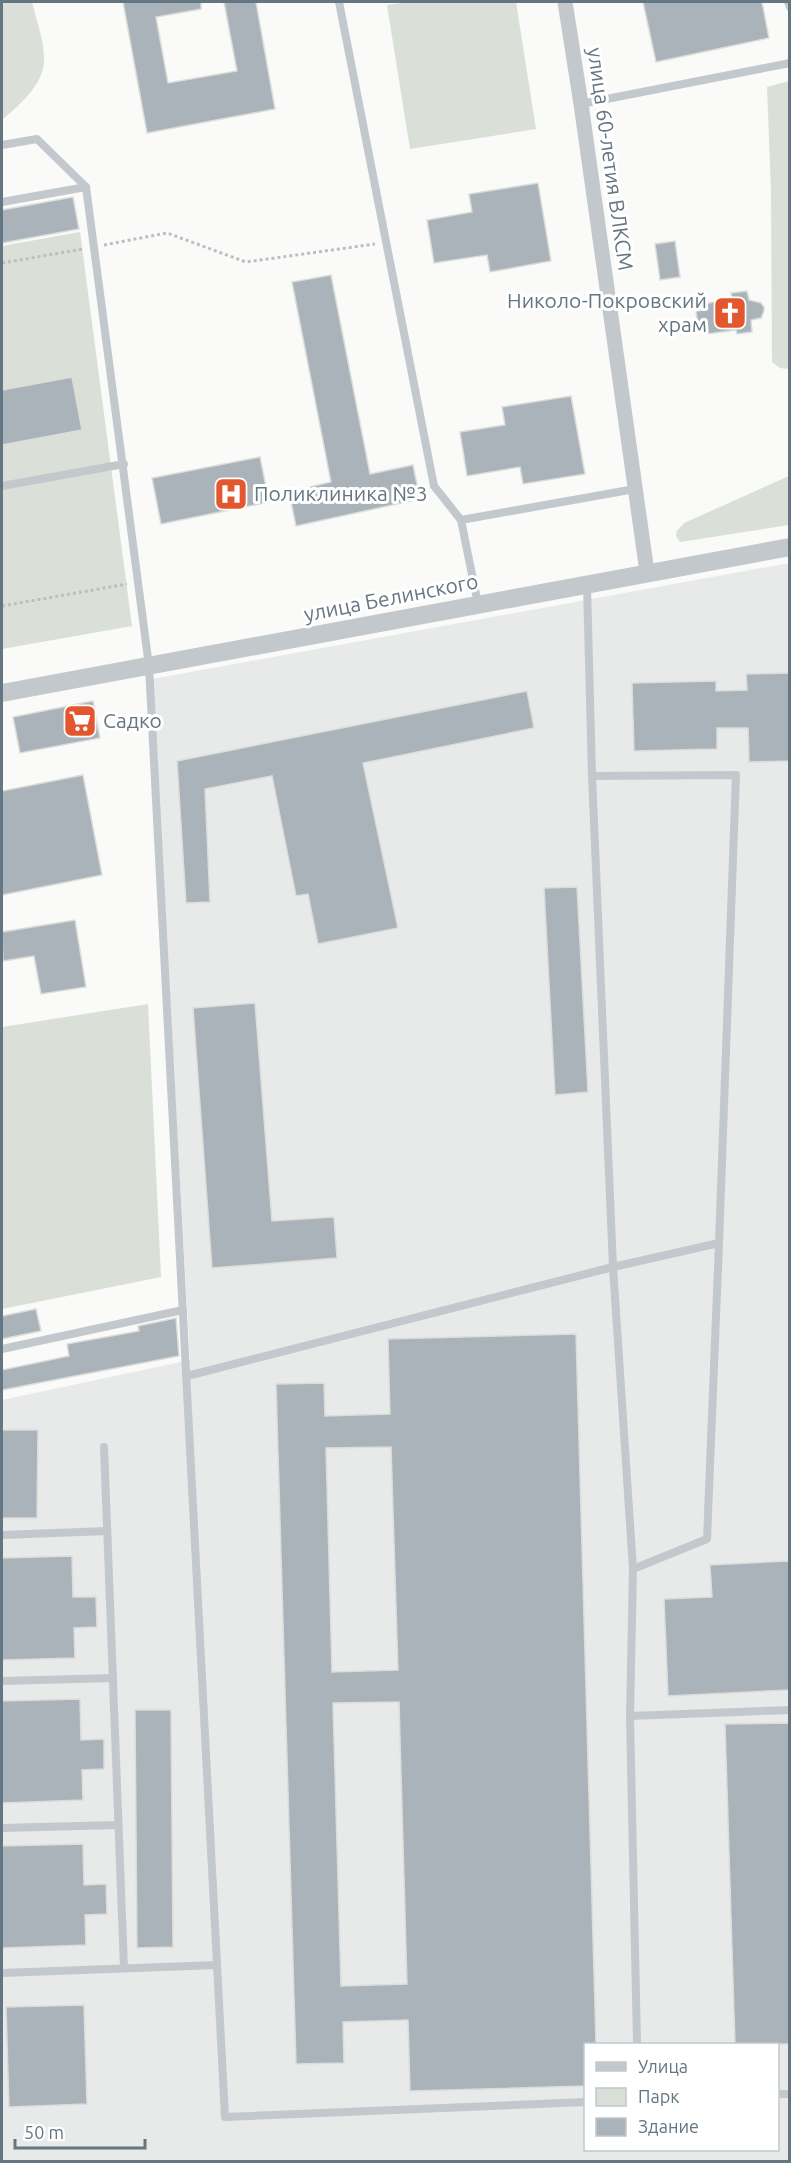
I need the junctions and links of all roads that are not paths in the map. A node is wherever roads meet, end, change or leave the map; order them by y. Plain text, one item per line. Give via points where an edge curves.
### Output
1 (339, 2) edge
2 (565, 2) edge
3 (788, 2) edge
4 (789, 7) edge
5 (789, 63) edge
6 (581, 104) junction
7 (2, 145) edge
8 (86, 187) junction
9 (2, 202) edge
10 (124, 464) junction
11 (2, 486) edge
12 (635, 489) junction
13 (461, 520) junction
14 (789, 547) edge
15 (647, 572) junction
16 (587, 584) junction
17 (479, 605) junction
18 (149, 666) junction
19 (2, 693) edge
20 (592, 776) junction
21 (719, 1243) junction
22 (613, 1267) junction
23 (183, 1310) junction
24 (2, 1349) edge
25 (187, 1376) junction
26 (104, 1447) dead end
27 (107, 1531) junction
28 (2, 1535) edge
29 (633, 1569) junction
30 (113, 1678) junction
31 (2, 1681) edge
32 (789, 1710) edge
33 (630, 1716) junction
34 (118, 1825) junction
35 (2, 1828) edge
36 (217, 1965) junction
37 (124, 1968) junction
38 (2, 1973) edge
39 (637, 2043) edge
40 (584, 2102) edge

1 - 13 lane via 434,486
2 - 6 street, улица 60-летия ВЛКСМ
3 - 4 lane
5 - 6 lane
6 - 12 street, улица 60-летия ВЛКСМ
7 - 8 lane via 37,139
8 - 9 lane
8 - 10 lane
10 - 11 lane
10 - 18 lane
12 - 13 lane
12 - 15 street, улица 60-летия ВЛКСМ
13 - 17 lane
14 - 15 street, улица Белинского
15 - 16 street, улица Белинского
16 - 17 street, улица Белинского
16 - 20 lane
17 - 18 street, улица Белинского
18 - 19 street, улица Белинского
18 - 23 lane
20 - 21 lane via 736,775
20 - 22 lane
21 - 22 lane
21 - 29 lane via 707,1539
22 - 25 lane
22 - 29 lane
23 - 24 lane
23 - 25 lane
25 - 36 lane
26 - 27 lane
27 - 28 lane
27 - 30 lane
29 - 33 lane
30 - 31 lane
30 - 34 lane
32 - 33 lane
33 - 39 lane
34 - 35 lane
34 - 37 lane
36 - 37 lane
36 - 40 lane via 225,2117
37 - 38 lane

